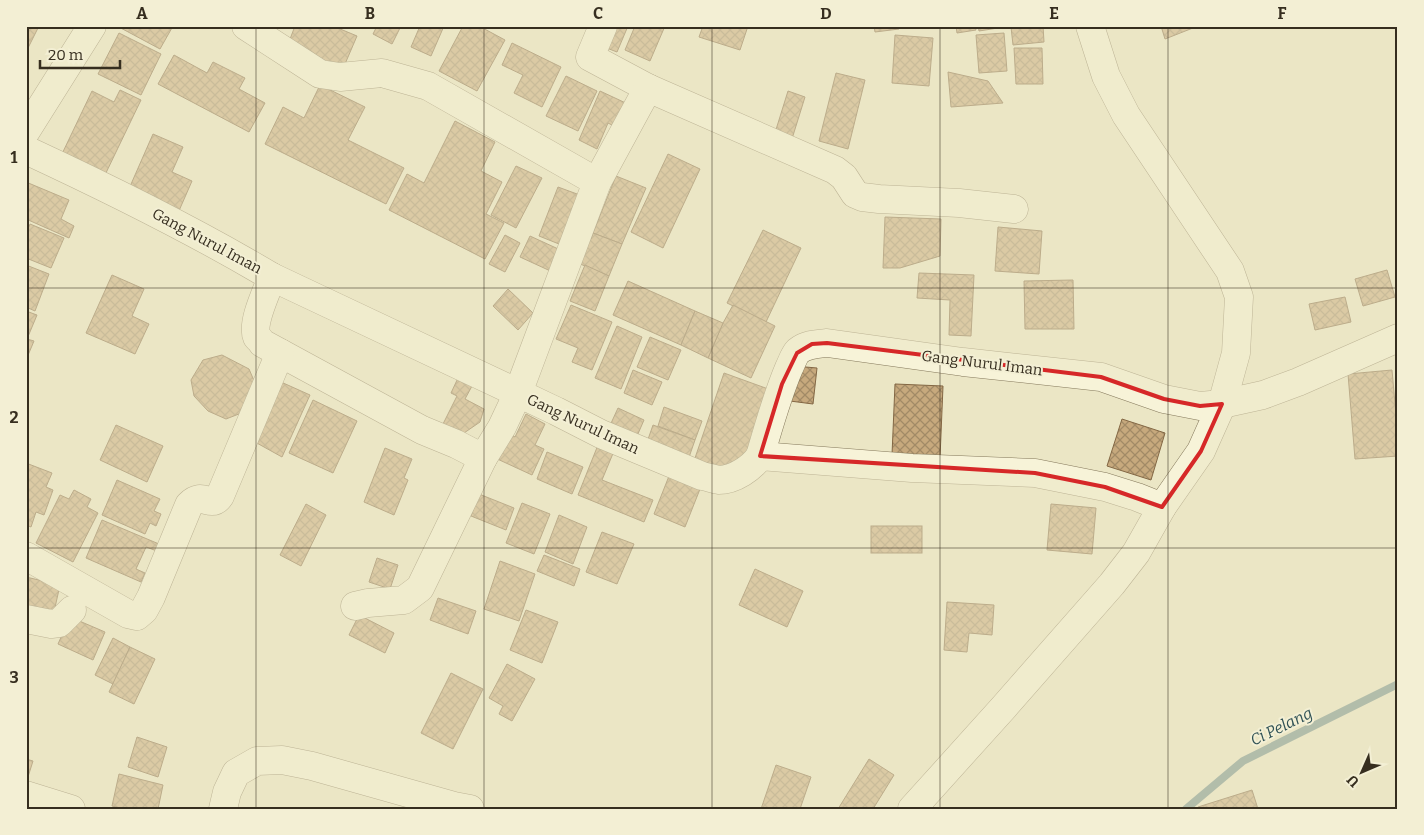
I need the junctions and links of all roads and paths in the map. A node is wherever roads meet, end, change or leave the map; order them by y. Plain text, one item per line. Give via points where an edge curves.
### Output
1 (92, 26) edge
2 (246, 26) edge
3 (603, 26) edge
4 (1090, 26) edge
5 (648, 88) junction
6 (26, 131) edge
7 (26, 150) edge
8 (597, 182) junction
9 (1014, 208) dead end
10 (272, 276) junction
11 (1398, 338) edge
12 (280, 353) junction
13 (518, 393) junction
14 (1211, 405) junction
15 (760, 456) junction
16 (483, 458) junction
17 (1162, 507) junction
18 (26, 556) edge
19 (355, 606) dead end
20 (72, 610) dead end
21 (26, 619) edge
22 (26, 795) edge
23 (70, 809) edge
24 (223, 809) edge
25 (470, 809) edge
26 (912, 809) edge

1 - 6 street
2 - 8 street via 320,74 340,77 382,73 428,86
3 - 5 street via 590,57
4 - 14 street via 1106,76 1126,115 1230,271 1239,297 1236,353
5 - 8 street
5 - 9 street via 835,170 855,194 862,197
7 - 10 street, Gang Nurul Iman
8 - 13 street
10 - 12 street, Gang Nurul Iman via 257,318 257,336 262,343
10 - 13 street
11 - 14 street via 1263,395
12 - 16 street, Gang Nurul Iman via 422,430
12 - 18 street via 220,496 213,502 194,499 189,505 144,610 137,616 128,614
13 - 15 street, Gang Nurul Iman via 601,434 702,476 719,480 732,477 746,470
13 - 16 street, Gang Nurul Iman
14 - 15 street, Gang Nurul Iman via 1164,399 1101,377 828,343 812,344 793,359
14 - 17 street via 1201,451
15 - 17 street via 912,468 1035,473 1105,487
16 - 19 street via 420,588 404,600
17 - 26 street via 1136,553 1112,584
20 - 21 street via 59,623
22 - 23 street
24 - 25 street via 236,772 257,761 282,760

